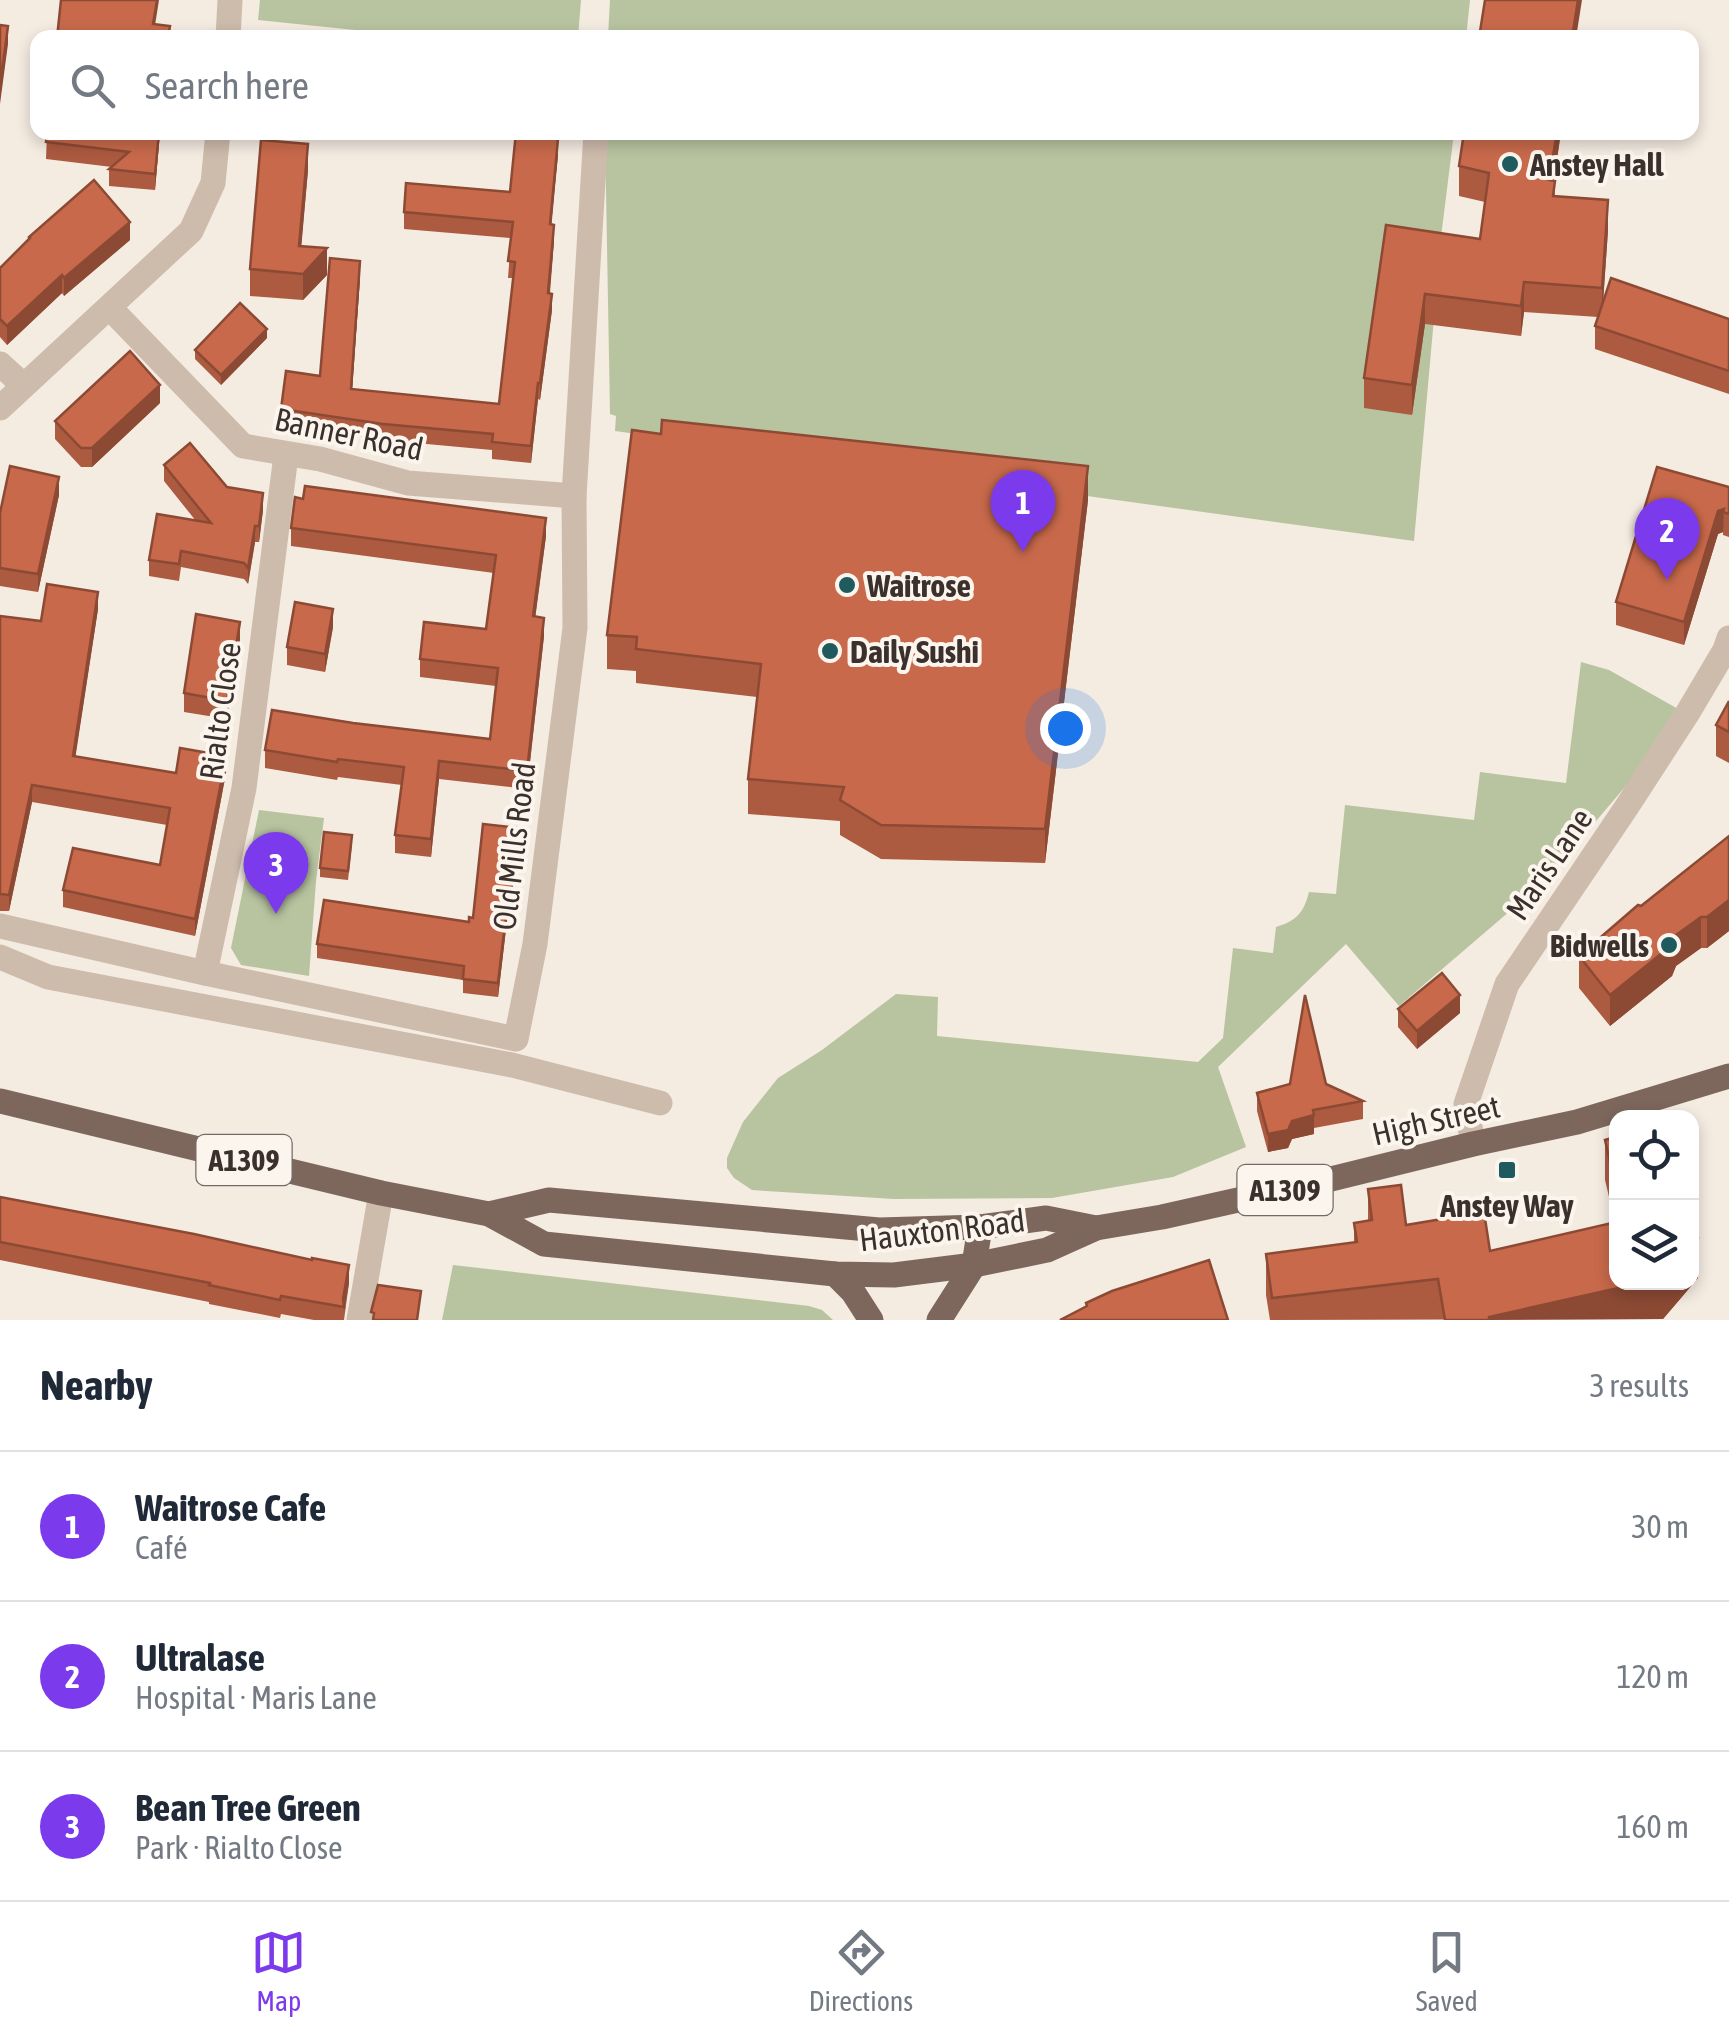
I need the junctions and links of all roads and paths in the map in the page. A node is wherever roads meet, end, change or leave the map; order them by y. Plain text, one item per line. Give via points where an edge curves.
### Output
1 (230, 0) edge
2 (228, 30) edge
3 (217, 140) edge
4 (596, 140) edge
5 (110, 308) junction
6 (0, 364) edge
7 (23, 385) junction
8 (0, 408) edge
9 (286, 454) junction
10 (574, 496) junction
11 (1729, 638) edge
12 (0, 926) edge
13 (0, 957) edge
14 (204, 973) junction
15 (1729, 1076) edge
16 (0, 1102) edge
17 (660, 1103) dead end
18 (1473, 1144) junction
19 (381, 1194) junction
20 (489, 1214) junction
21 (980, 1227) junction
22 (1096, 1228) junction
23 (974, 1266) junction
24 (834, 1274) junction
25 (359, 1320) edge
26 (871, 1320) edge
27 (938, 1320) edge

1 - 2 street
3 - 5 street via 212,183 191,231
4 - 10 street, Old Mills Road
5 - 7 street
5 - 9 street, Banner Road via 243,446
6 - 7 street
7 - 8 street
9 - 10 street, Banner Road via 408,482
9 - 14 street, Rialto Close via 244,788
10 - 14 street, Old Mills Road via 575,628 535,944 516,1038
11 - 18 street, Maris Lane via 1687,714 1507,984 1466,1104
12 - 14 street, Old Mills Road
13 - 17 street via 48,978 512,1065
15 - 18 main road, High Street / A1309 via 1577,1122
16 - 19 main road, Hauxton Road / A1309
18 - 22 main road, High Street / A1309
19 - 20 main road, Hauxton Road / A1309
19 - 25 street
20 - 21 main road, Hauxton Road / A1309 via 549,1200 879,1230
20 - 24 main road, Hauxton Road via 544,1244
21 - 22 main road, Hauxton Road / A1309 via 1046,1218
21 - 23 main road
22 - 23 main road, Hauxton Road via 1047,1250
23 - 24 main road, Hauxton Road
23 - 27 main road
24 - 26 main road

